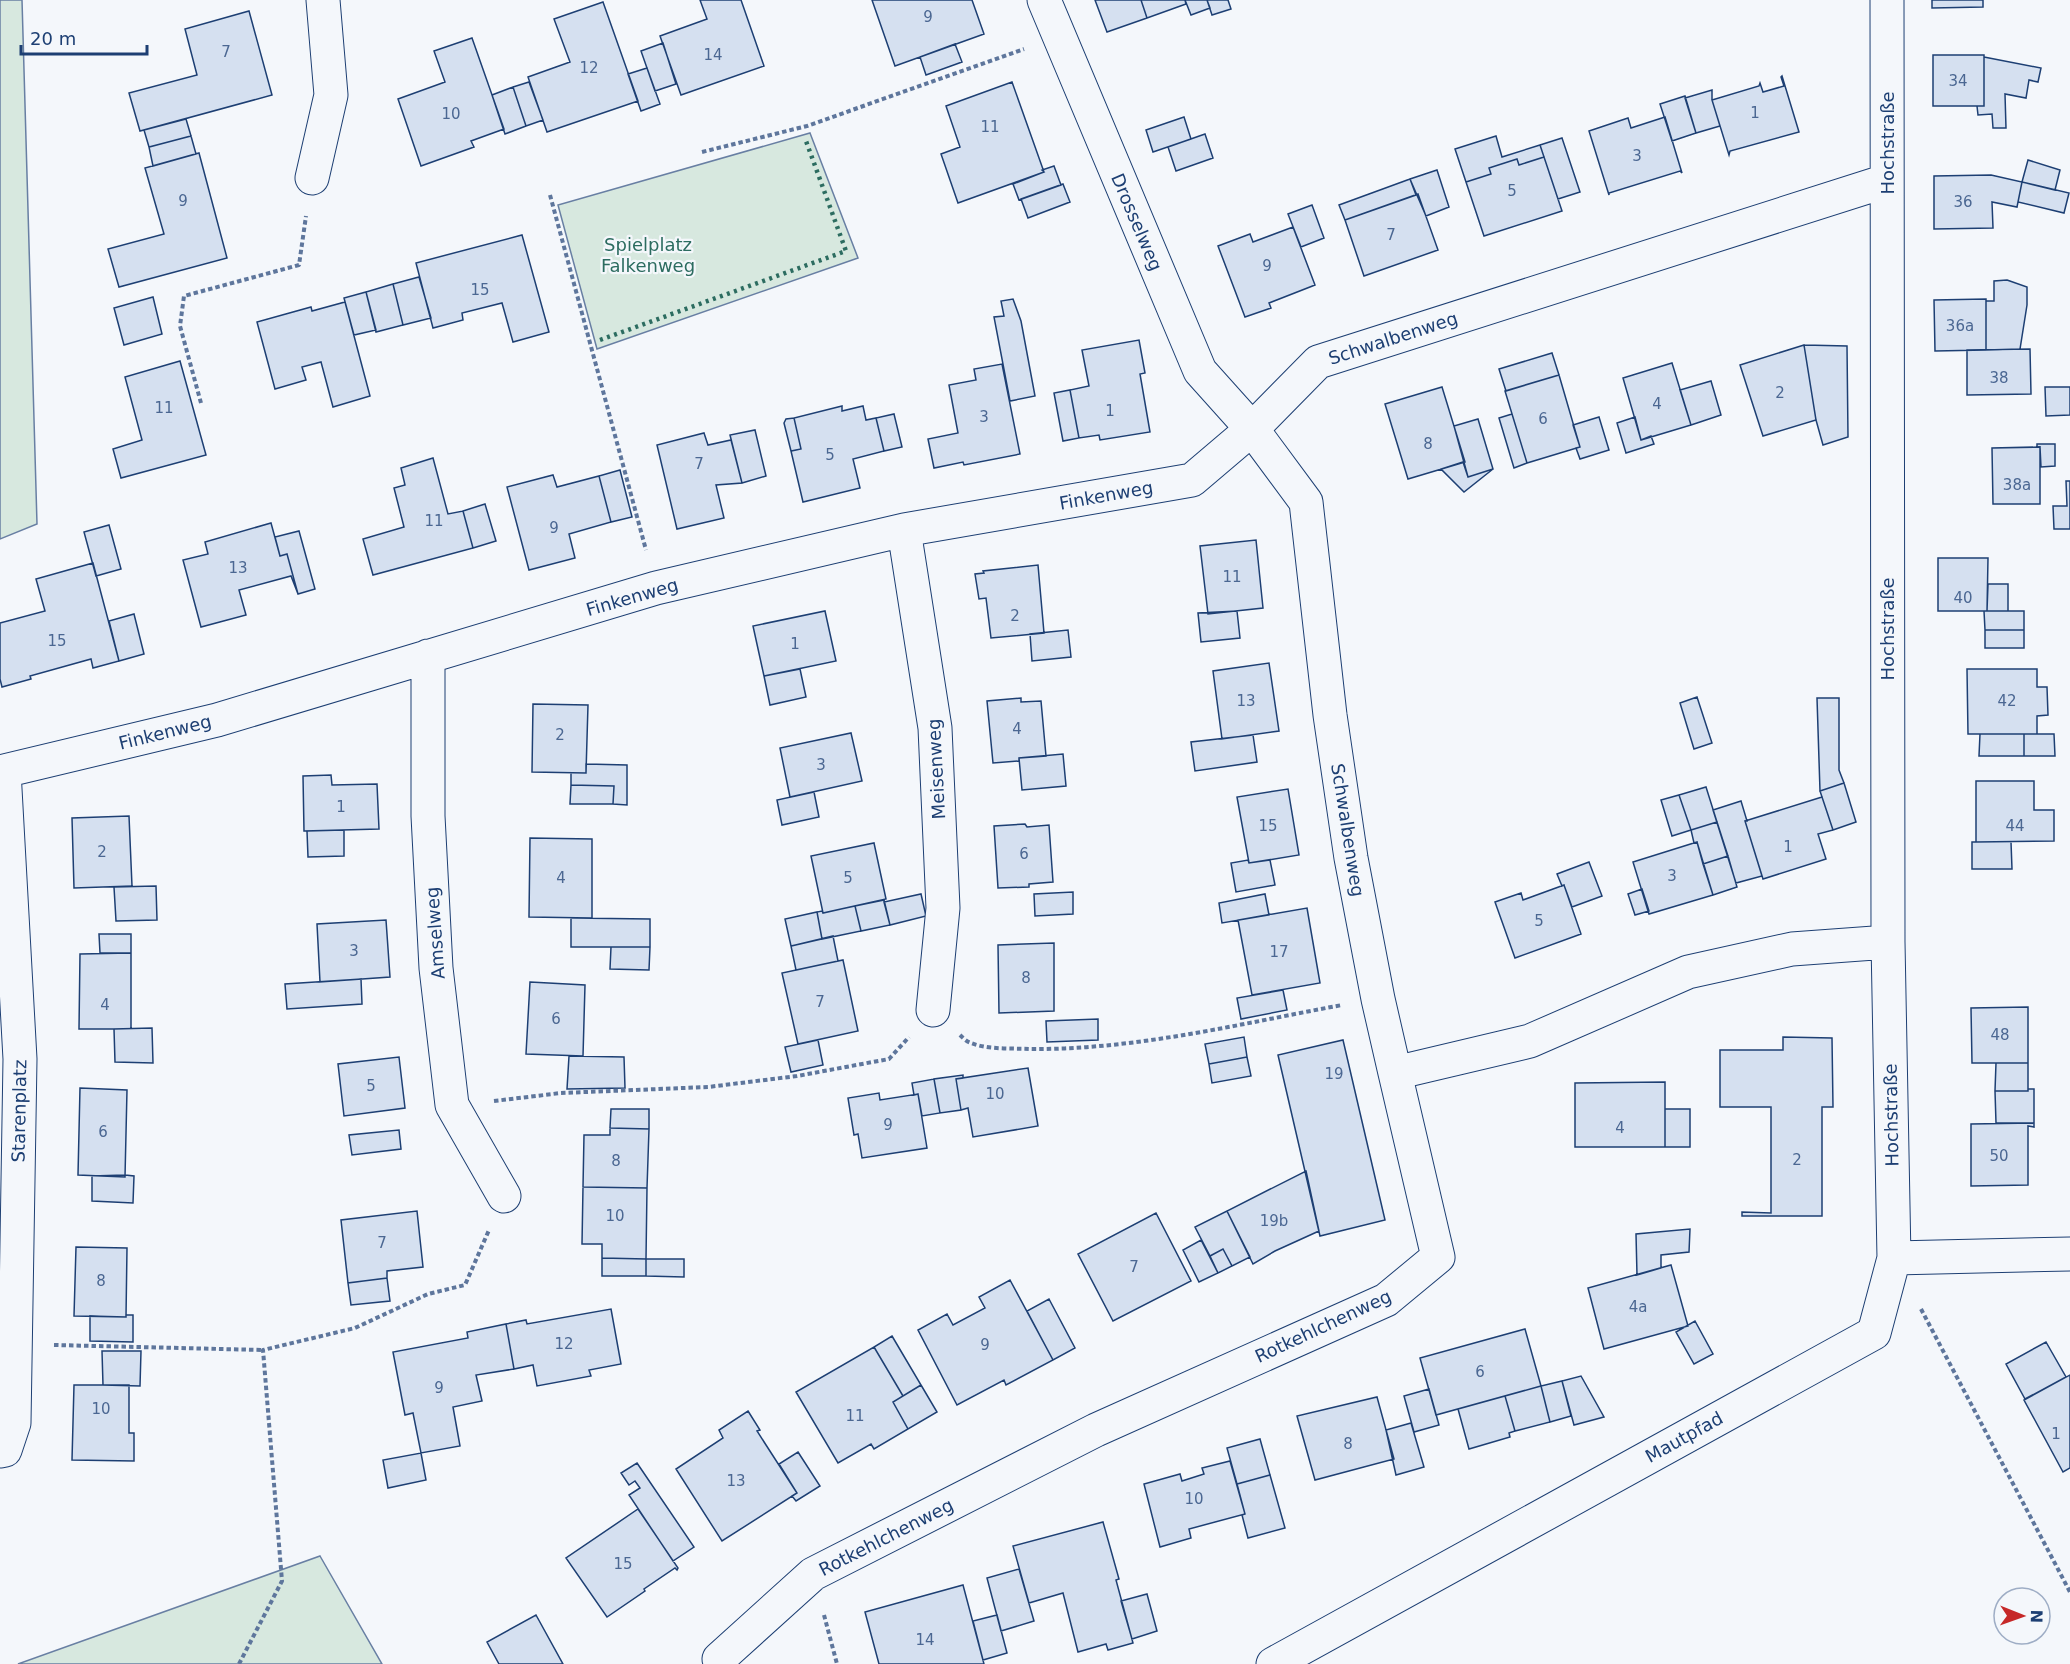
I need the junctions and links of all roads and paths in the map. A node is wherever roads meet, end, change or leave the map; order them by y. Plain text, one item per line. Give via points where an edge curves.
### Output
1 (323, 0) edge
2 (1044, 0) edge
3 (1887, 0) edge
4 (1059, 37) junction
5 (702, 152) dead end
6 (312, 178) joint
7 (1886, 181) junction
8 (550, 195) dead end
9 (201, 402) dead end
10 (1252, 429) junction
11 (904, 530) junction
12 (656, 588) junction
13 (428, 656) junction
14 (2, 771) edge
15 (1888, 942) junction
16 (1378, 999) junction
17 (933, 1010) junction
18 (1395, 1073) junction
19 (452, 1105) junction
20 (504, 1196) joint
21 (2070, 1254) edge
22 (1894, 1258) junction
23 (14, 1345) junction
24 (262, 1350) junction
25 (0, 1451) edge
26 (2070, 1592) edge
27 (719, 1659) dead end
28 (239, 1664) edge
29 (1273, 1664) edge

1 - 6 street via 331,95
2 - 4 street, Drosselweg
3 - 7 street, Hochstraße
4 - 5 path via 807,126
4 - 10 street, Drosselweg via 1200,371
6 - 9 path via 299,265 184,296 180,326
7 - 10 street, Schwalbenweg via 1318,362
7 - 15 street, Hochstraße
8 - 12 path
10 - 11 street, Finkenweg via 1192,480
10 - 16 street, Schwalbenweg via 1306,502 1351,858
11 - 12 street, Finkenweg
11 - 17 street, Meisenweg via 935,728 943,908
12 - 13 street, Finkenweg
13 - 14 street, Finkenweg via 217,720
13 - 19 street, Amselweg via 428,816 436,956
14 - 23 street, Starenplatz via 20,1059
15 - 18 street via 1792,949 1688,972 1530,1041
15 - 22 street, Hochstraße
16 - 17 path via 1163,1039 1067,1049 1000,1048 969,1043
16 - 18 street, Schwalbenweg
17 - 19 path via 890,1059 708,1087 561,1093
18 - 27 street, Rotkehlchenweg via 1438,1257 1386,1300 1096,1430 813,1574
19 - 20 street, Amselweg
20 - 24 path via 465,1285 428,1294 355,1328
21 - 22 street
22 - 26 path
22 - 29 street, Mautpfad via 1874,1333
23 - 24 path
23 - 25 street, Starenplatz via 14,1423 5,1450
24 - 28 path via 282,1581

